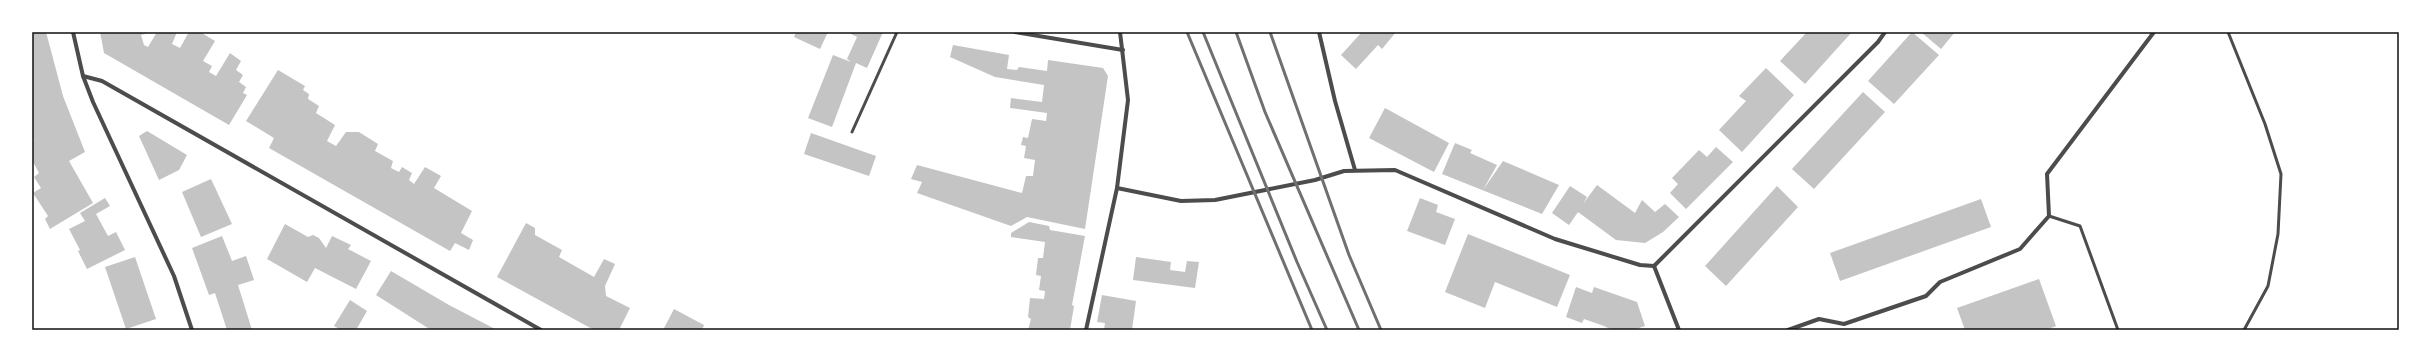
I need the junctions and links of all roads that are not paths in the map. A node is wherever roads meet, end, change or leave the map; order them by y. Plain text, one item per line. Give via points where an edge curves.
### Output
1 (72, 32) edge
2 (896, 32) edge
3 (1015, 32) edge
4 (1120, 32) edge
5 (1319, 32) edge
6 (1885, 32) edge
7 (2154, 32) edge
8 (2228, 32) edge
9 (1123, 50) junction
10 (83, 76) junction
11 (852, 132) dead end
12 (1355, 170) junction
13 (1117, 188) junction
14 (2049, 216) junction
15 (1654, 266) junction
16 (192, 330) edge
17 (541, 330) edge
18 (1086, 330) edge
19 (1679, 330) edge
20 (1788, 330) edge
21 (2118, 330) edge
22 (2244, 330) edge

1 - 10 street
2 - 11 lane
3 - 9 street
4 - 9 street
5 - 12 street
6 - 15 street via 1878,42
7 - 14 street via 2047,174
8 - 22 lane via 2265,124 2281,174 2278,234 2268,286
9 - 13 street via 1128,100
10 - 16 street via 174,276
10 - 17 street via 102,81
12 - 13 street via 1215,200 1181,201
12 - 15 street via 1395,170 1555,239 1640,266
13 - 18 street
14 - 20 street via 2020,249 1940,282 1926,296 1844,324 1819,319
14 - 21 lane via 2080,226
15 - 19 street

